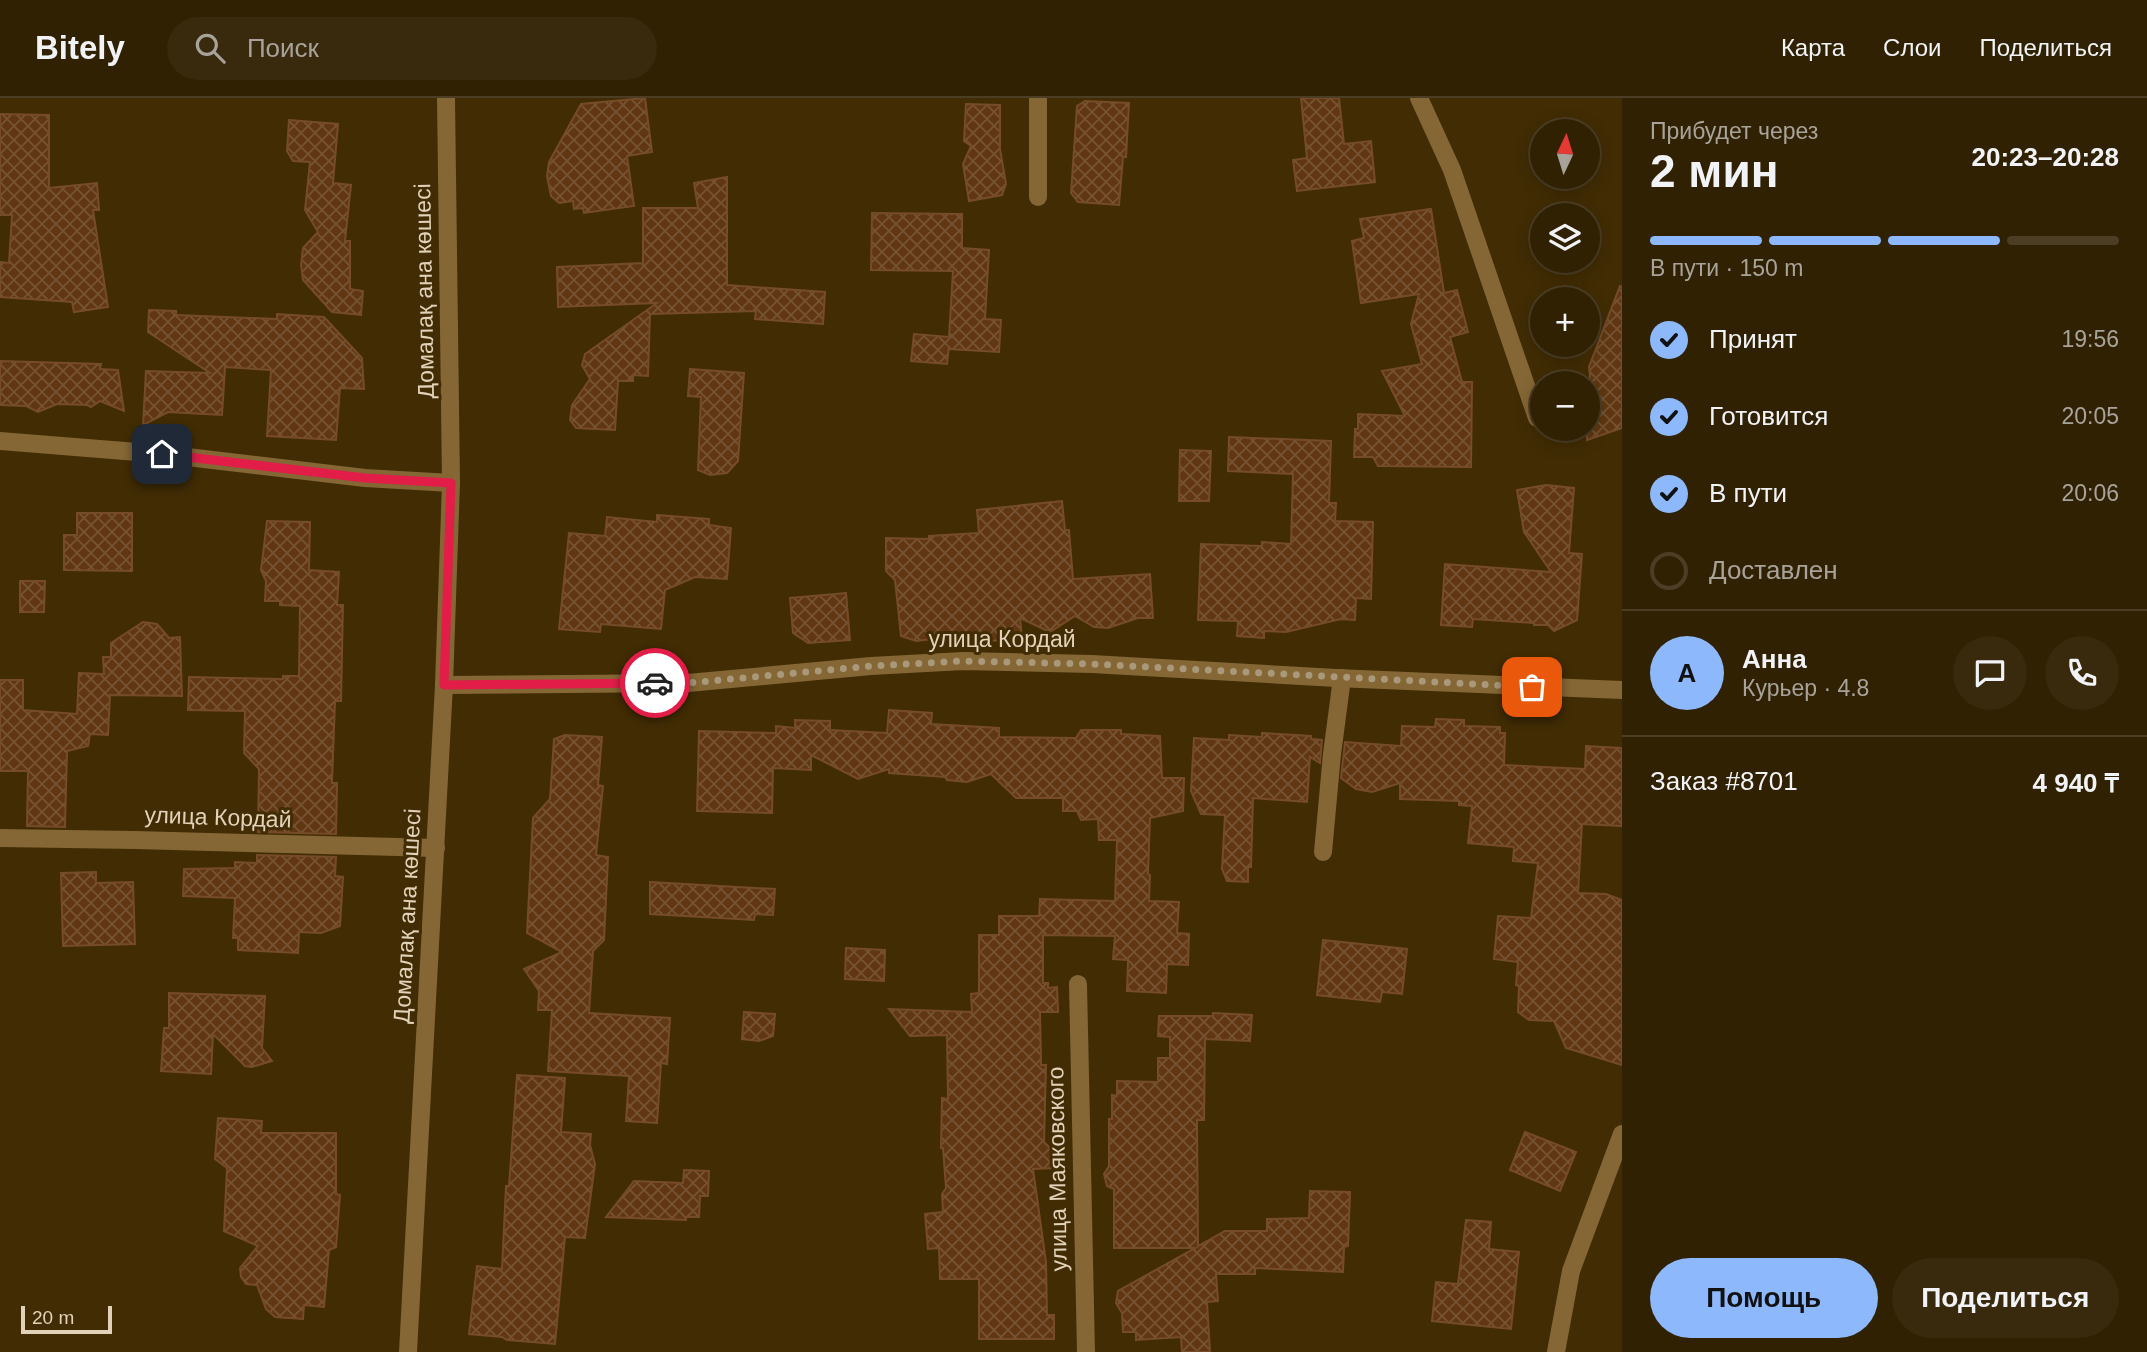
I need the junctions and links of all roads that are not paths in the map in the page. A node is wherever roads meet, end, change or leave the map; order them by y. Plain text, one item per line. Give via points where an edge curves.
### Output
1 (446, 98) edge
2 (1038, 98) edge
3 (1419, 98) edge
4 (1038, 197) dead end
5 (1530, 398) edge
6 (0, 441) edge
7 (451, 483) junction
8 (1342, 678) junction
9 (444, 685) junction
10 (1622, 690) edge
11 (0, 838) edge
12 (436, 848) junction
13 (1323, 852) dead end
14 (1078, 985) dead end
15 (1622, 1134) edge
16 (408, 1352) edge
17 (1086, 1352) edge
18 (1556, 1352) edge

1 - 7 street, Домалақ ана көшесі
2 - 4 street
3 - 5 street via 1452,170
6 - 7 street
7 - 9 street, Домалақ ана көшесі
8 - 9 street, улица Кордай via 963,661 688,683
8 - 10 street, улица Кордай
8 - 13 street
9 - 12 street, Домалақ ана көшесі
11 - 12 street, улица Кордай
12 - 16 street, Домалақ ана көшесі
14 - 17 street, улица Маяковского
15 - 18 street via 1572,1271

